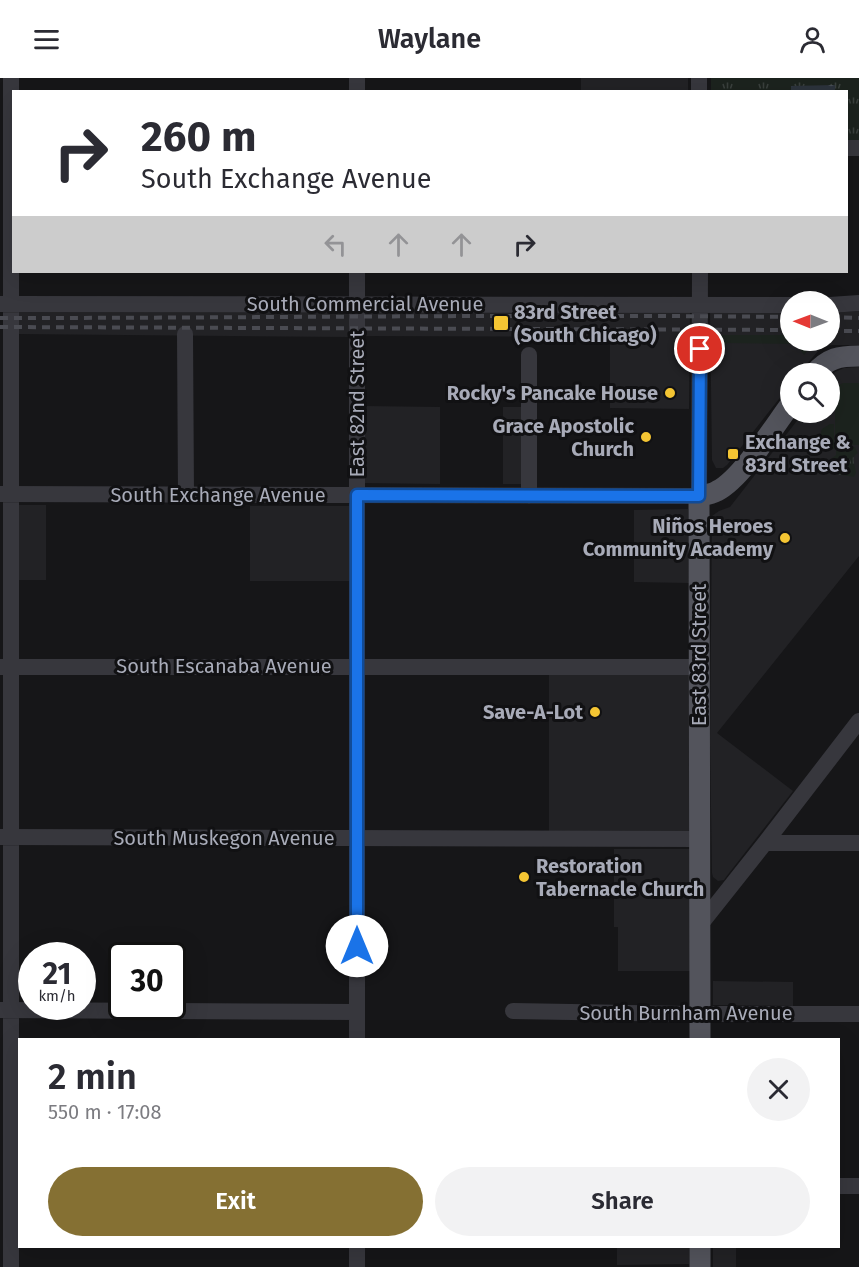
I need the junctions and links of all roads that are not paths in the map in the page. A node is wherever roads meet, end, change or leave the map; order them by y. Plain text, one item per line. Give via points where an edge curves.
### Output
1 (10, 78) edge
2 (8, 149) edge
3 (357, 273) edge
4 (699, 273) edge
5 (859, 303) edge
6 (6, 304) edge
7 (357, 304) junction
8 (700, 304) junction
9 (840, 304) edge
10 (780, 305) edge
11 (185, 334) dead end
12 (529, 354) dead end
13 (859, 356) edge
14 (826, 363) edge
15 (780, 418) edge
16 (5, 494) edge
17 (186, 495) junction
18 (357, 495) junction
19 (529, 496) junction
20 (699, 496) junction
21 (357, 666) junction
22 (5, 667) edge
23 (699, 667) junction
24 (859, 721) edge
25 (5, 837) edge
26 (357, 838) junction
27 (700, 839) junction
28 (765, 843) junction
29 (859, 843) edge
30 (700, 925) junction
31 (6, 1010) edge
32 (513, 1011) dead end
33 (357, 1012) junction
34 (700, 1014) junction
35 (859, 1014) edge
36 (357, 1038) edge
37 (700, 1038) edge
38 (10, 1183) edge
39 (840, 1186) edge
40 (859, 1186) edge
41 (357, 1248) edge
42 (700, 1248) edge
43 (11, 1267) edge
44 (357, 1267) edge
45 (700, 1267) edge

1 - 2 street
2 - 6 street
3 - 7 street, East 82nd Street
4 - 8 street, East 83rd Street
5 - 9 street
6 - 7 street, South Commercial Avenue
6 - 16 street
7 - 8 street, South Commercial Avenue
7 - 18 street, East 82nd Street
8 - 10 street, South Commercial Avenue
8 - 20 street, East 83rd Street
11 - 17 street
12 - 19 street
13 - 14 main road via 834,358
15 - 20 main road, South Exchange Avenue via 735,477 716,492
16 - 17 street, South Exchange Avenue
16 - 22 street
17 - 18 street, South Exchange Avenue
18 - 19 street, South Exchange Avenue
18 - 21 street, East 82nd Street
19 - 20 street, South Exchange Avenue
20 - 23 main road, East 83rd Street
21 - 22 street, South Escanaba Avenue
21 - 23 street, South Escanaba Avenue
21 - 26 street, East 82nd Street
22 - 25 street
23 - 27 main road, East 83rd Street
24 - 28 street
25 - 26 street, South Muskegon Avenue
25 - 31 street
26 - 27 street, South Muskegon Avenue
26 - 33 street, East 82nd Street
27 - 30 main road, East 83rd Street
28 - 29 street
28 - 30 street
30 - 34 main road, East 83rd Street
31 - 33 street
31 - 38 street
32 - 34 street, South Burnham Avenue
33 - 36 street, East 82nd Street
34 - 35 street, South Burnham Avenue
34 - 37 main road, East 83rd Street
38 - 43 street
39 - 40 street
41 - 44 street
42 - 45 main road

